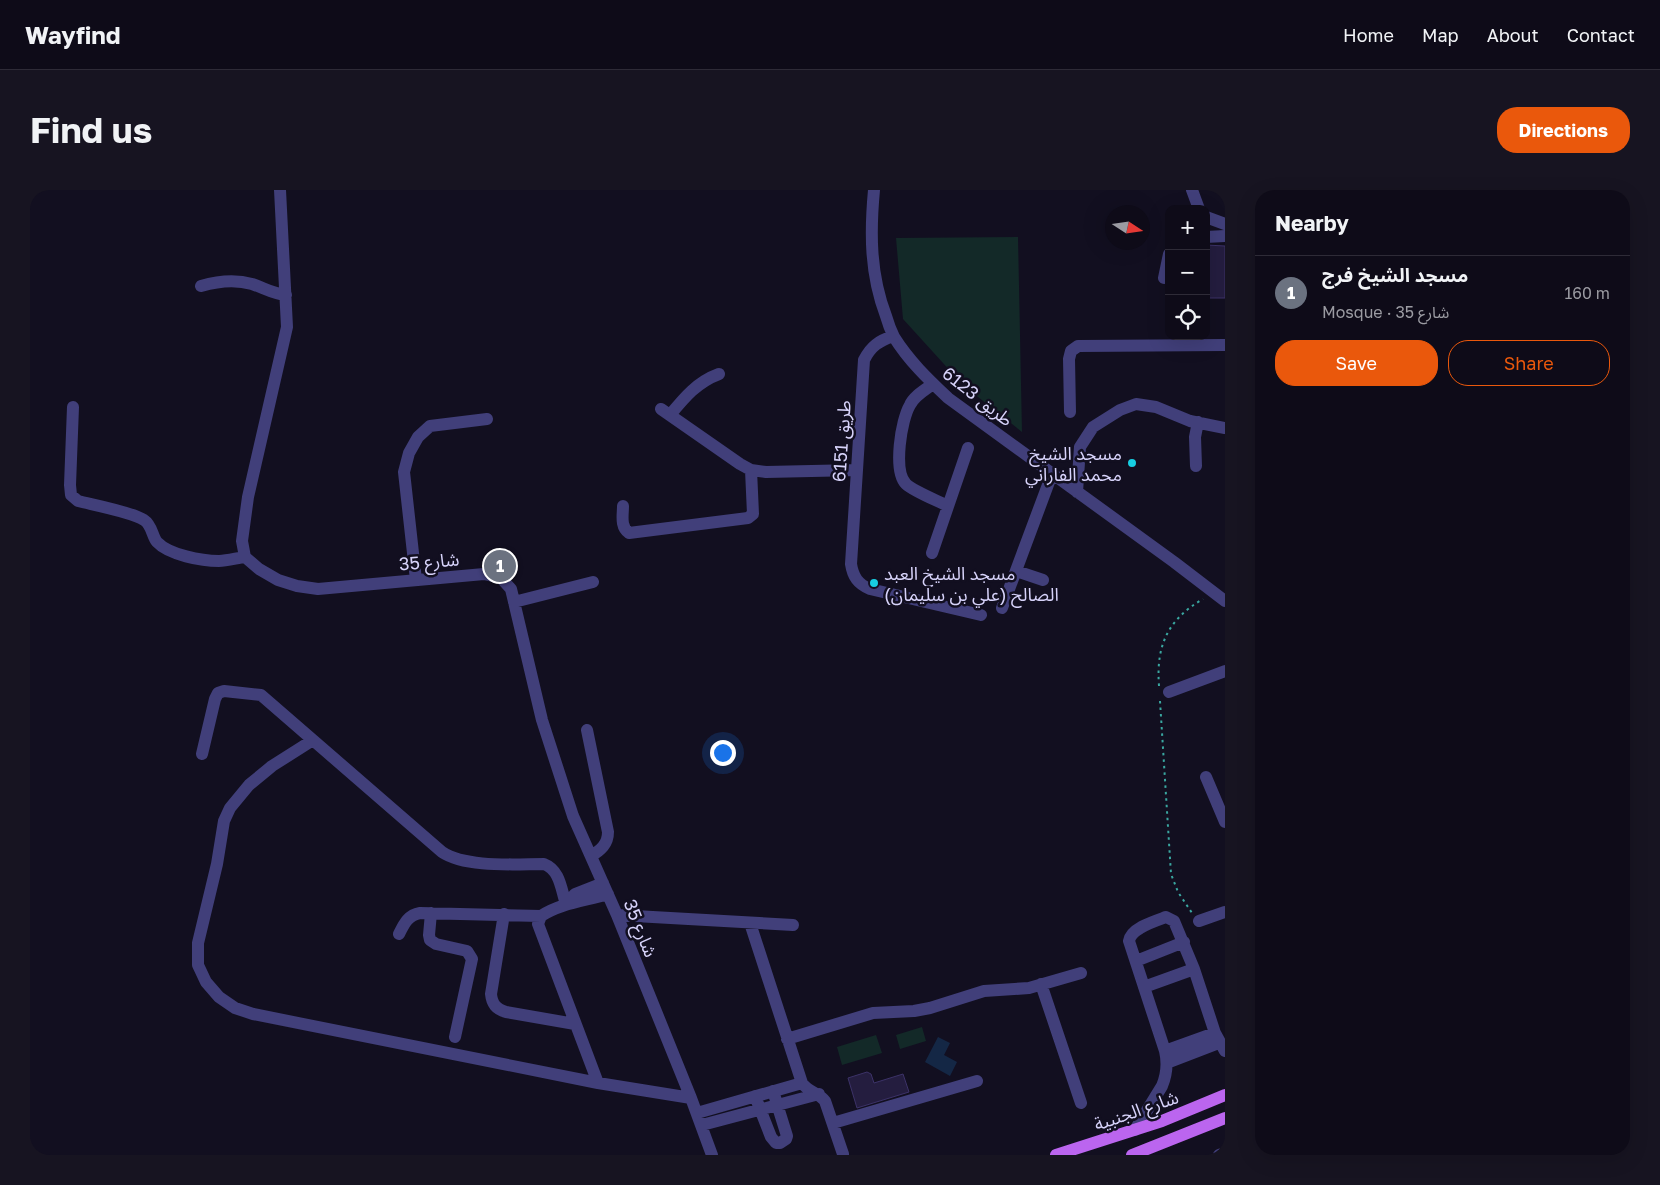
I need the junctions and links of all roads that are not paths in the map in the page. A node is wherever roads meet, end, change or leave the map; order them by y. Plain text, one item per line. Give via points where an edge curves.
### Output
1 (280, 190) edge
2 (874, 190) edge
3 (1192, 190) edge
4 (1198, 205) edge
5 (1210, 218) edge
6 (1225, 224) edge
7 (1225, 236) edge
8 (1210, 237) edge
9 (1165, 273) edge
10 (1164, 278) dead end
11 (201, 286) dead end
12 (286, 296) junction
13 (893, 336) junction
14 (1225, 345) edge
15 (719, 374) dead end
16 (933, 384) junction
17 (73, 407) dead end
18 (1070, 412) dead end
19 (487, 419) dead end
20 (1198, 422) junction
21 (1225, 428) edge
22 (968, 448) dead end
23 (1196, 466) dead end
24 (752, 470) junction
25 (857, 470) junction
26 (1052, 474) junction
27 (1077, 492) junction
28 (623, 506) dead end
29 (948, 506) junction
30 (932, 552) dead end
31 (245, 557) junction
32 (1016, 571) junction
33 (416, 580) junction
34 (1043, 580) dead end
35 (594, 582) dead end
36 (514, 602) junction
37 (1225, 602) edge
38 (1002, 608) dead end
39 (981, 615) dead end
40 (1225, 671) edge
41 (1162, 692) road end
42 (587, 730) dead end
43 (313, 740) junction
44 (202, 754) dead end
45 (1206, 777) dead end
46 (1225, 822) edge
47 (591, 856) junction
48 (605, 888) junction
49 (566, 904) junction
50 (1225, 912) edge
51 (431, 913) junction
52 (504, 914) junction
53 (617, 915) junction
54 (541, 916) junction
55 (1199, 921) road end
56 (750, 923) junction
57 (793, 925) dead end
58 (399, 934) dead end
59 (1184, 942) junction
60 (1136, 961) junction
61 (1194, 969) junction
62 (1081, 973) dead end
63 (1041, 984) junction
64 (1144, 987) junction
65 (575, 1024) junction
66 (455, 1036) dead end
67 (787, 1039) junction
68 (1220, 1042) edge
69 (1166, 1057) junction
70 (977, 1081) dead end
71 (598, 1083) junction
72 (802, 1083) junction
73 (773, 1091) junction
74 (819, 1094) junction
75 (1225, 1095) edge
76 (756, 1096) junction
77 (691, 1098) junction
78 (1081, 1103) dead end
79 (778, 1105) junction
80 (761, 1110) junction
81 (697, 1112) junction
82 (1225, 1118) edge
83 (833, 1123) junction
84 (702, 1125) junction
85 (1135, 1130) junction
86 (1225, 1153) edge
87 (844, 1154) edge
88 (712, 1155) edge
89 (1056, 1155) edge
90 (1132, 1155) edge
91 (1219, 1155) edge

1 - 12 street
2 - 13 street via 871,228 873,267
3 - 4 street
5 - 6 street
7 - 8 street
9 - 10 street
11 - 12 street via 224,281 250,283
12 - 31 street via 287,327 248,497 242,541
13 - 16 street, طريق 6123
13 - 25 street, طريق 6151 via 878,342 864,360
14 - 18 street via 1078,346 1070,351 1069,359
15 - 24 street via 705,379 666,412
16 - 26 street, طريق 6123
16 - 29 street via 910,404 902,436 899,469 908,486
17 - 31 street via 70,485 71,494 78,501 146,521 156,541 166,550 219,561
19 - 33 street via 430,426 418,437 409,453 404,472
20 - 21 street
20 - 23 street
20 - 27 street via 1156,407 1136,404 1120,410 1093,427 1080,447
22 - 29 street
24 - 25 street
24 - 28 street via 753,514 748,518 629,533 623,525
25 - 39 street, طريق 6151 via 851,564 856,580 870,589
26 - 27 street, طريق 6123
26 - 32 street
27 - 37 street, طريق 6123
29 - 30 street
31 - 33 street, شارع 35 via 278,580 318,589
32 - 34 street
32 - 38 street
33 - 36 street, شارع 35 via 484,574 500,578 511,589
35 - 36 street
36 - 47 street, شارع 35 via 542,720 573,816
40 - 41 street
42 - 47 street via 608,832 608,839 601,850
43 - 44 street via 262,695 221,692 214,699
43 - 49 street via 454,860 550,866 558,877
43 - 71 street via 260,775 239,796 224,821 198,943 198,965 206,982 235,1008 253,1014
45 - 46 street
47 - 48 street, شارع 35
48 - 49 street via 580,902
48 - 53 street, شارع 35
49 - 54 street
50 - 55 street
51 - 52 street
51 - 58 street via 410,916
51 - 66 street via 430,940 464,950 472,959
52 - 54 street
52 - 65 street via 491,994 494,1006 506,1012
53 - 56 street
53 - 77 street, شارع 35
54 - 65 street via 539,928
56 - 57 street
56 - 67 street
59 - 60 street
59 - 60 street via 1174,921 1162,919 1131,934 1129,941
59 - 61 street
60 - 64 street
61 - 64 street
61 - 68 street
62 - 63 street
63 - 67 street via 984,991 914,1011 873,1013
63 - 78 street
64 - 69 street
65 - 71 street
67 - 72 street
68 - 69 street
69 - 85 street via 1162,1086
70 - 83 street
71 - 77 street
72 - 73 street
72 - 74 street via 808,1090
73 - 76 street
73 - 79 street
74 - 79 street
74 - 83 street
75 - 85 main road, شارع الجنبية
76 - 80 street
76 - 81 street
77 - 81 street, شارع 35
79 - 80 street
79 - 80 street via 787,1136 780,1143 773,1140
80 - 84 street
81 - 84 street, شارع 35
82 - 90 main road
83 - 87 street
84 - 88 street, شارع 35
85 - 89 main road, شارع الجنبية
86 - 91 street

